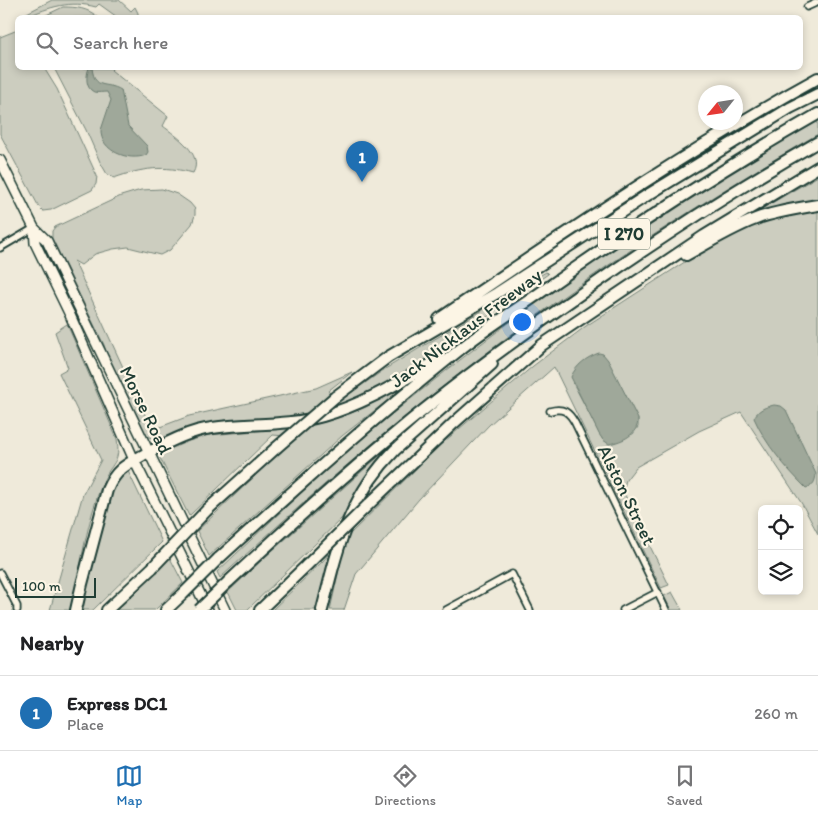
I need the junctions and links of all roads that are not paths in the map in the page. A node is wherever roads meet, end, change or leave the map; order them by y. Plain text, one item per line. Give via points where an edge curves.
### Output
1 (818, 2) edge
2 (807, 7) dead end
3 (818, 78) edge
4 (818, 94) edge
5 (818, 114) edge
6 (818, 142) edge
7 (0, 160) edge
8 (818, 167) edge
9 (818, 205) edge
10 (34, 228) junction
11 (0, 248) edge
12 (628, 288) junction
13 (530, 330) junction
14 (459, 350) junction
15 (388, 357) junction
16 (550, 411) dead end
17 (148, 453) junction
18 (134, 460) junction
19 (0, 573) edge
20 (658, 592) junction
21 (17, 610) edge
22 (76, 610) edge
23 (107, 610) edge
24 (166, 610) edge
25 (200, 610) edge
26 (208, 610) edge
27 (225, 610) edge
28 (260, 610) edge
29 (322, 610) edge
30 (446, 610) edge
31 (530, 610) edge
32 (623, 610) edge
33 (666, 610) edge

1 - 2 street
3 - 15 highway via 742,121 587,218 428,326
4 - 15 highway via 790,108 497,293
5 - 14 highway, Jack Nicklaus Freeway / I 270 via 741,159 600,250
6 - 13 highway, Jack Nicklaus Freeway / I 270 via 687,221
7 - 10 main road, Morse Road
8 - 12 highway via 704,236
9 - 12 highway via 753,220
10 - 11 street
10 - 17 main road, Morse Road via 47,241
10 - 18 main road, Morse Road via 35,243
12 - 28 highway, bridge via 542,345 454,423
13 - 25 highway, Jack Nicklaus Freeway / I 270, bridge via 398,430
13 - 29 highway via 380,465 349,516
14 - 17 highway via 345,410 303,420 200,430
14 - 24 highway, Jack Nicklaus Freeway / I 270, bridge via 340,449
15 - 23 highway, bridge via 335,397 207,510
16 - 20 street, Alston Street via 558,408 573,419
17 - 18 highway
17 - 27 main road, Morse Road
18 - 22 highway via 120,469 107,490
18 - 26 main road, Morse Road
19 - 21 street
20 - 32 street
20 - 33 street, Alston Street
30 - 31 street via 512,574

